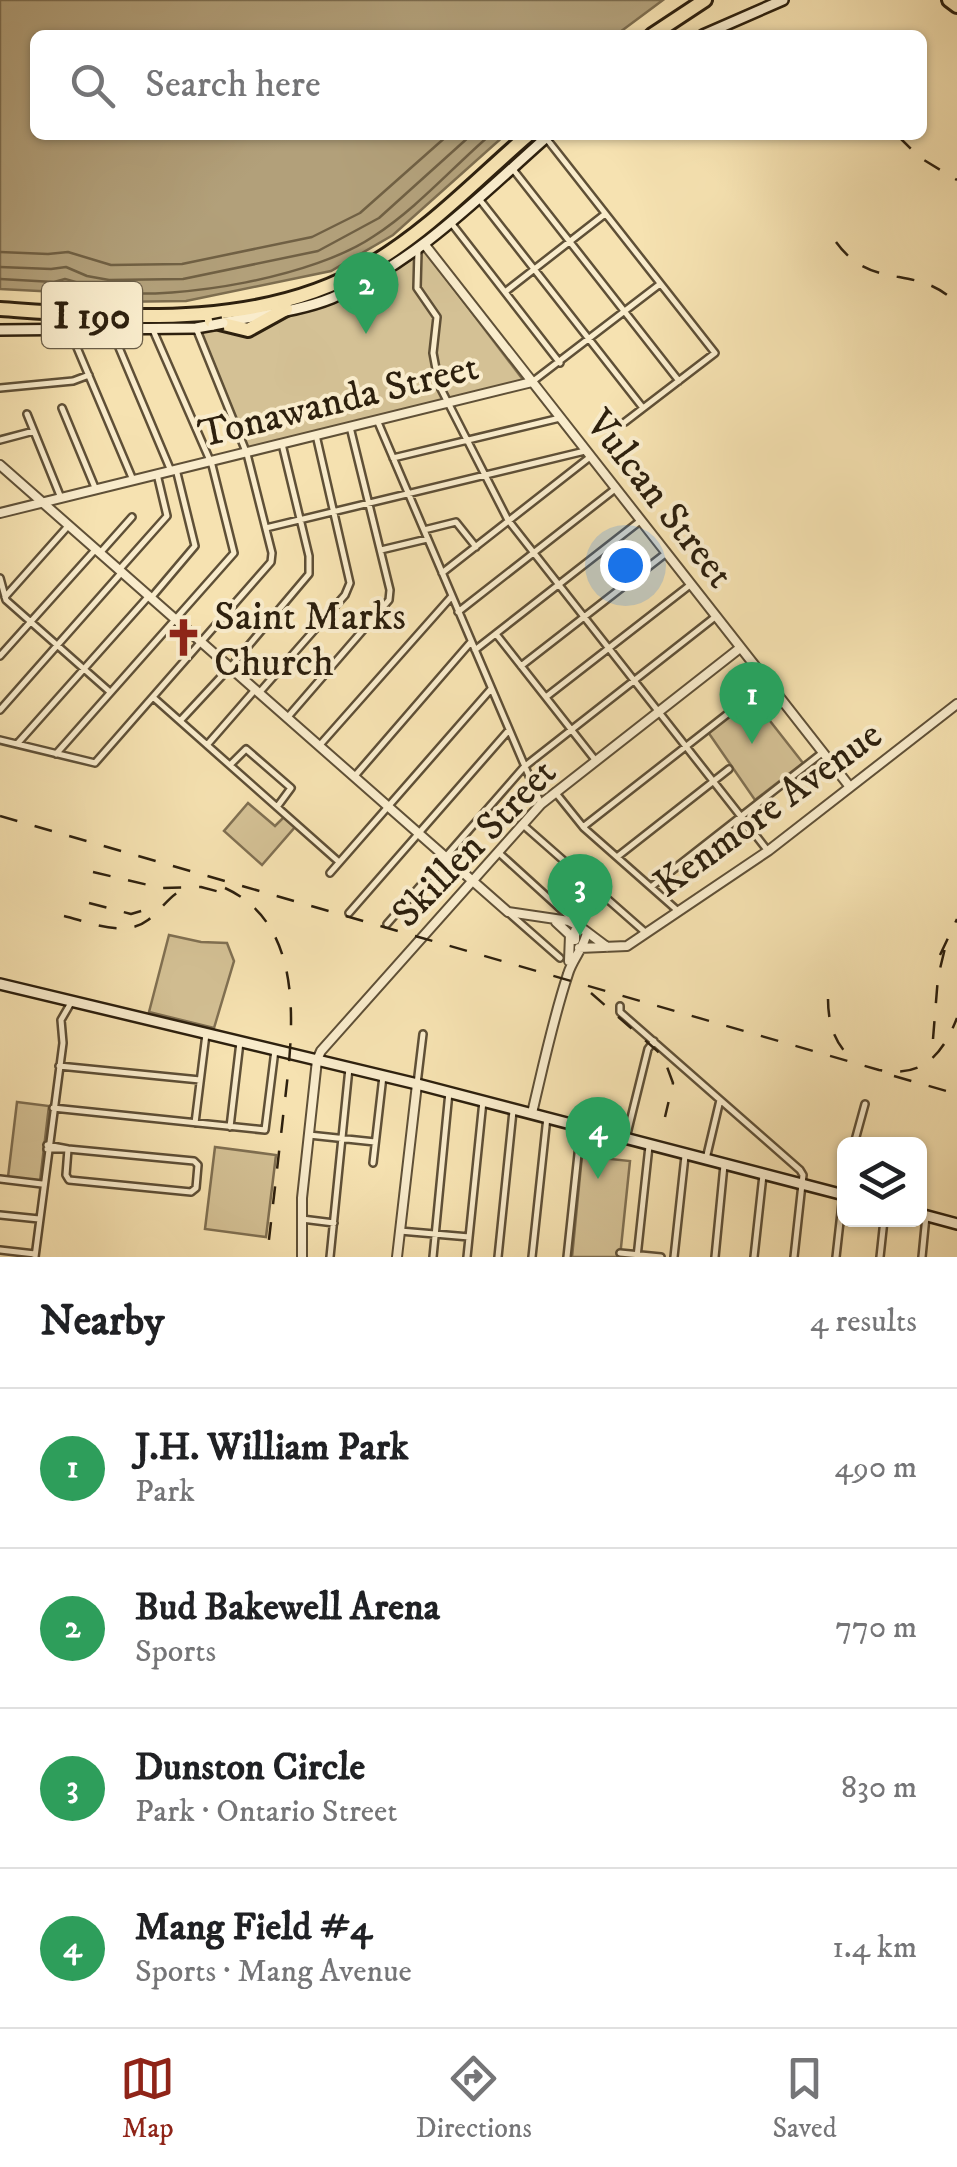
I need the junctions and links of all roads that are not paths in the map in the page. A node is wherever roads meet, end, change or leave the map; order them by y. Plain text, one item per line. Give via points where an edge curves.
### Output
1 (693, 0) edge
2 (705, 0) edge
3 (783, 0) edge
4 (949, 0) edge
5 (957, 6) edge
6 (649, 30) edge
7 (660, 30) edge
8 (714, 30) edge
9 (513, 140) edge
10 (522, 140) edge
11 (544, 140) edge
12 (551, 140) edge
13 (512, 168) junction
14 (478, 198) junction
15 (605, 214) junction
16 (450, 222) junction
17 (570, 241) junction
18 (421, 248) junction
19 (534, 269) junction
20 (660, 284) junction
21 (505, 292) junction
22 (0, 306) edge
23 (286, 309) junction
24 (625, 312) junction
25 (184, 315) junction
26 (69, 328) junction
27 (110, 328) junction
28 (152, 328) junction
29 (196, 328) junction
30 (0, 330) edge
31 (590, 340) junction
32 (560, 362) junction
33 (88, 375) junction
34 (679, 381) junction
35 (532, 382) junction
36 (0, 388) edge
37 (447, 404) junction
38 (62, 408) dead end
39 (644, 408) junction
40 (26, 414) dead end
41 (560, 418) junction
42 (377, 420) junction
43 (626, 422) dead end
44 (350, 427) junction
45 (34, 431) junction
46 (316, 435) junction
47 (0, 440) edge
48 (466, 441) junction
49 (282, 444) junction
50 (247, 452) junction
51 (588, 454) junction
52 (393, 458) junction
53 (210, 462) junction
54 (0, 465) edge
55 (174, 470) junction
56 (157, 474) junction
57 (485, 476) junction
58 (134, 480) junction
59 (615, 489) junction
60 (96, 490) junction
61 (408, 494) junction
62 (61, 498) junction
63 (42, 502) junction
64 (370, 503) junction
65 (334, 511) junction
66 (0, 513) edge
67 (132, 517) dead end
68 (300, 520) junction
69 (509, 521) junction
70 (640, 521) junction
71 (69, 525) junction
72 (266, 528) junction
73 (424, 530) junction
74 (427, 538) junction
75 (476, 547) junction
76 (381, 550) junction
77 (98, 551) junction
78 (534, 552) junction
79 (666, 553) junction
80 (121, 571) junction
81 (442, 573) junction
82 (0, 578) edge
83 (559, 584) junction
84 (690, 585) junction
85 (452, 596) junction
86 (5, 597) junction
87 (150, 597) junction
88 (458, 612) junction
89 (584, 616) junction
90 (716, 617) junction
91 (176, 620) junction
92 (30, 622) junction
93 (496, 634) junction
94 (472, 642) junction
95 (202, 643) junction
96 (57, 645) junction
97 (609, 648) junction
98 (740, 648) junction
99 (475, 650) junction
100 (0, 656) edge
101 (228, 666) junction
102 (522, 666) junction
103 (84, 669) junction
104 (634, 680) junction
105 (767, 682) junction
106 (492, 689) junction
107 (257, 691) junction
108 (111, 692) junction
109 (0, 693) edge
110 (153, 698) junction
111 (546, 698) junction
112 (8, 700) junction
113 (957, 704) edge
114 (0, 710) edge
115 (659, 712) junction
116 (287, 718) junction
117 (180, 721) junction
118 (509, 730) junction
119 (572, 730) junction
120 (0, 740) edge
121 (17, 744) junction
122 (207, 744) junction
123 (319, 746) junction
124 (686, 746) junction
125 (822, 753) junction
126 (56, 754) junction
127 (596, 760) junction
128 (230, 765) junction
129 (524, 766) junction
130 (729, 769) dead end
131 (354, 777) junction
132 (714, 781) junction
133 (850, 787) junction
134 (555, 792) junction
135 (540, 804) junction
136 (277, 806) junction
137 (387, 807) junction
138 (741, 817) junction
139 (522, 824) junction
140 (582, 827) junction
141 (418, 834) junction
142 (768, 851) junction
143 (498, 852) junction
144 (445, 857) junction
145 (617, 857) junction
146 (340, 862) junction
147 (330, 873) dead end
148 (472, 881) junction
149 (650, 887) junction
150 (678, 911) junction
151 (508, 912) junction
152 (348, 913) dead end
153 (387, 924) dead end
154 (646, 933) junction
155 (578, 939) junction
156 (607, 948) junction
157 (560, 958) dead end
158 (0, 984) edge
159 (72, 1001) junction
160 (620, 1006) dead end
161 (206, 1034) junction
162 (423, 1034) dead end
163 (240, 1042) junction
164 (654, 1042) junction
165 (274, 1050) junction
166 (317, 1060) junction
167 (59, 1066) junction
168 (349, 1068) junction
169 (383, 1076) junction
170 (200, 1080) junction
171 (417, 1084) junction
172 (449, 1092) junction
173 (720, 1100) junction
174 (483, 1101) junction
175 (865, 1104) dead end
176 (53, 1108) junction
177 (513, 1108) junction
178 (532, 1113) junction
179 (547, 1117) junction
180 (195, 1123) junction
181 (581, 1126) junction
182 (230, 1127) junction
183 (308, 1135) junction
184 (856, 1137) edge
185 (340, 1138) junction
186 (626, 1138) junction
187 (375, 1142) junction
188 (649, 1144) junction
189 (47, 1147) junction
190 (68, 1149) junction
191 (685, 1154) junction
192 (706, 1159) junction
193 (373, 1163) dead end
194 (724, 1164) junction
195 (763, 1174) junction
196 (0, 1179) edge
197 (42, 1184) junction
198 (802, 1184) junction
199 (837, 1191) edge
200 (0, 1215) edge
201 (927, 1216) edge
202 (39, 1220) junction
203 (302, 1220) junction
204 (334, 1223) junction
205 (957, 1224) edge
206 (840, 1227) edge
207 (883, 1227) edge
208 (923, 1227) edge
209 (400, 1231) junction
210 (435, 1234) junction
211 (469, 1237) junction
212 (0, 1250) edge
213 (620, 1253) dead end
214 (35, 1256) edge
215 (637, 1256) edge
216 (302, 1257) edge
217 (330, 1257) edge
218 (398, 1257) edge
219 (432, 1257) edge
220 (467, 1257) edge
221 (498, 1257) edge
222 (532, 1257) edge
223 (568, 1257) edge
224 (661, 1257) edge
225 (674, 1257) edge
226 (714, 1257) edge
227 (754, 1257) edge
228 (794, 1257) edge
229 (836, 1257) edge
230 (880, 1257) edge
231 (922, 1257) edge

1 - 6 highway
2 - 7 highway
3 - 8 main road
4 - 5 highway
9 - 22 highway, I 190 via 401,238 308,286 184,308
10 - 25 highway, I 190 via 434,220 366,268 283,299
11 - 13 main road
12 - 15 street
13 - 14 main road
13 - 17 street
14 - 16 main road
14 - 19 street
15 - 17 street
15 - 20 street
16 - 18 main road
16 - 21 street
17 - 19 street
17 - 24 street
18 - 23 main road via 332,298
18 - 35 street, Vulcan Street
18 - 37 street via 416,288 437,316 434,361
19 - 21 street
19 - 31 street
20 - 24 street, Tonawanda Street
20 - 34 street via 715,353
21 - 32 street
22 - 25 highway, I 190
23 - 25 highway via 248,330
23 - 29 main road
24 - 31 street, Tonawanda Street
24 - 34 street
26 - 27 main road
26 - 30 main road
26 - 33 street
27 - 28 main road
27 - 55 street
28 - 29 main road
28 - 53 street
29 - 50 street
31 - 32 street, Tonawanda Street
31 - 39 street
32 - 35 street, Tonawanda Street
33 - 36 street
33 - 58 street
34 - 39 street
35 - 37 street, Tonawanda Street
35 - 41 street, Vulcan Street
37 - 42 street, Tonawanda Street
37 - 48 street
38 - 60 street
39 - 43 street
40 - 45 street
41 - 48 street
41 - 51 street, Vulcan Street
42 - 44 street, Tonawanda Street
42 - 52 street
44 - 46 street, Tonawanda Street
44 - 64 street
45 - 47 street
45 - 62 street
46 - 49 street, Tonawanda Street
46 - 65 street
48 - 52 street
48 - 57 street
49 - 50 street, Tonawanda Street
49 - 68 street
50 - 53 street, Tonawanda Street
50 - 72 street
51 - 57 street
51 - 59 street, Vulcan Street
51 - 69 street
52 - 61 street
53 - 55 street, Tonawanda Street
53 - 91 street via 234,552
54 - 63 street
55 - 56 street, Tonawanda Street
55 - 87 street via 195,546
56 - 58 street, Tonawanda Street
56 - 80 street via 167,516
57 - 61 street
57 - 69 street
58 - 60 street, Tonawanda Street
59 - 70 street, Vulcan Street
59 - 78 street
60 - 62 street, Tonawanda Street
61 - 64 street
61 - 73 street
62 - 63 street, Tonawanda Street
63 - 66 street, Tonawanda Street
63 - 71 street
64 - 65 street
64 - 76 street
65 - 68 street
65 - 107 street via 349,588
67 - 77 street
68 - 72 street
68 - 101 street via 310,561 307,578
69 - 75 street
69 - 78 street
70 - 79 street, Vulcan Street
70 - 83 street
71 - 77 street
71 - 86 street
72 - 95 street via 269,565
73 - 74 street
73 - 75 street via 456,522
74 - 76 street
74 - 81 street
75 - 81 street
76 - 116 street via 388,603
77 - 80 street
77 - 92 street
78 - 83 street
78 - 88 street
79 - 84 street, Vulcan Street
79 - 89 street
80 - 87 street
80 - 96 street
81 - 85 street
82 - 86 street
83 - 89 street
83 - 93 street
84 - 90 street, Vulcan Street
84 - 97 street
85 - 88 street
85 - 123 street
86 - 92 street
87 - 91 street
87 - 103 street
88 - 94 street
89 - 97 street
89 - 102 street
90 - 98 street, Vulcan Street
90 - 104 street
91 - 95 street
91 - 108 street
92 - 96 street
92 - 100 street
93 - 99 street
93 - 102 street
94 - 99 street
94 - 131 street
95 - 101 street
95 - 110 street
96 - 103 street
96 - 112 street
97 - 104 street
97 - 111 street
98 - 105 street, Vulcan Street
98 - 115 street, Skillen Street
99 - 106 street
101 - 107 street
101 - 117 street
102 - 111 street
103 - 108 street
103 - 121 street
104 - 115 street
104 - 119 street
105 - 124 street
105 - 125 street, Vulcan Street
106 - 118 street
106 - 137 street
107 - 116 street
107 - 122 street
108 - 126 street
109 - 112 street
110 - 117 street
110 - 126 street via 95,763
111 - 119 street
112 - 114 street
113 - 133 street, Kenmore Avenue
115 - 124 street
115 - 127 street, Skillen Street
116 - 123 street
117 - 122 street
118 - 129 street
118 - 141 street
119 - 127 street
119 - 129 street
120 - 121 street
121 - 126 street
122 - 128 street
123 - 131 street
124 - 132 street
124 - 140 street
125 - 133 street, Vulcan Street
125 - 138 street
127 - 134 street, Skillen Street
128 - 136 street
128 - 136 street via 246,749 291,789
129 - 135 street
129 - 144 street
130 - 132 street
131 - 137 street
132 - 138 street
132 - 145 street
133 - 142 street, Kenmore Avenue
134 - 135 street, Skillen Street
134 - 140 street
135 - 139 street, Skillen Street
136 - 146 street
137 - 141 street
137 - 146 street
138 - 142 street
138 - 149 street
139 - 143 street, Skillen Street
139 - 154 street
140 - 145 street
141 - 144 street
141 - 152 street
142 - 150 street, Kenmore Avenue
143 - 148 street, Skillen Street
143 - 155 street
144 - 148 street
144 - 153 street
145 - 149 street
146 - 147 street
148 - 151 street
148 - 166 street, Skillen Street
149 - 150 street
150 - 154 street, Kenmore Avenue
151 - 155 street via 542,917
151 - 157 street
154 - 156 street, Kenmore Avenue via 627,946
155 - 156 street, Kenmore Avenue
155 - 156 street
155 - 178 street
158 - 159 main road
159 - 161 main road
159 - 167 street via 61,1020
160 - 164 street
161 - 163 main road
161 - 170 street
162 - 171 street
163 - 165 main road
163 - 182 street
164 - 173 street
164 - 186 street
165 - 166 main road
165 - 182 street via 265,1130
166 - 168 main road
166 - 183 street
167 - 170 street
167 - 176 street
168 - 169 main road
168 - 185 street
169 - 171 main road
169 - 187 street
170 - 180 street
171 - 172 main road
171 - 209 street
172 - 174 main road
172 - 210 street
173 - 192 street
173 - 198 street via 800,1170
174 - 177 main road
174 - 211 street
175 - 184 street
176 - 180 street
176 - 189 street
177 - 178 main road
177 - 221 street
178 - 179 main road
179 - 181 main road
179 - 222 street
180 - 182 street
181 - 186 main road
181 - 223 street
183 - 185 street
183 - 203 street
185 - 187 street
185 - 204 street
186 - 188 main road
187 - 193 street
188 - 191 main road
188 - 215 street
189 - 190 street
189 - 197 street
190 - 190 street via 194,1161 196,1188 69,1180
191 - 192 main road
191 - 225 street
192 - 194 main road
194 - 195 main road
194 - 226 street
195 - 198 main road
195 - 227 street
196 - 197 street
197 - 202 street
198 - 199 main road
198 - 228 street
200 - 202 street
201 - 205 main road
202 - 214 street
203 - 204 street
203 - 216 street
204 - 217 street
206 - 229 street
207 - 230 street
208 - 231 street
209 - 210 street
209 - 218 street
210 - 211 street
210 - 219 street
211 - 220 street
212 - 214 street
213 - 215 street
215 - 224 street

